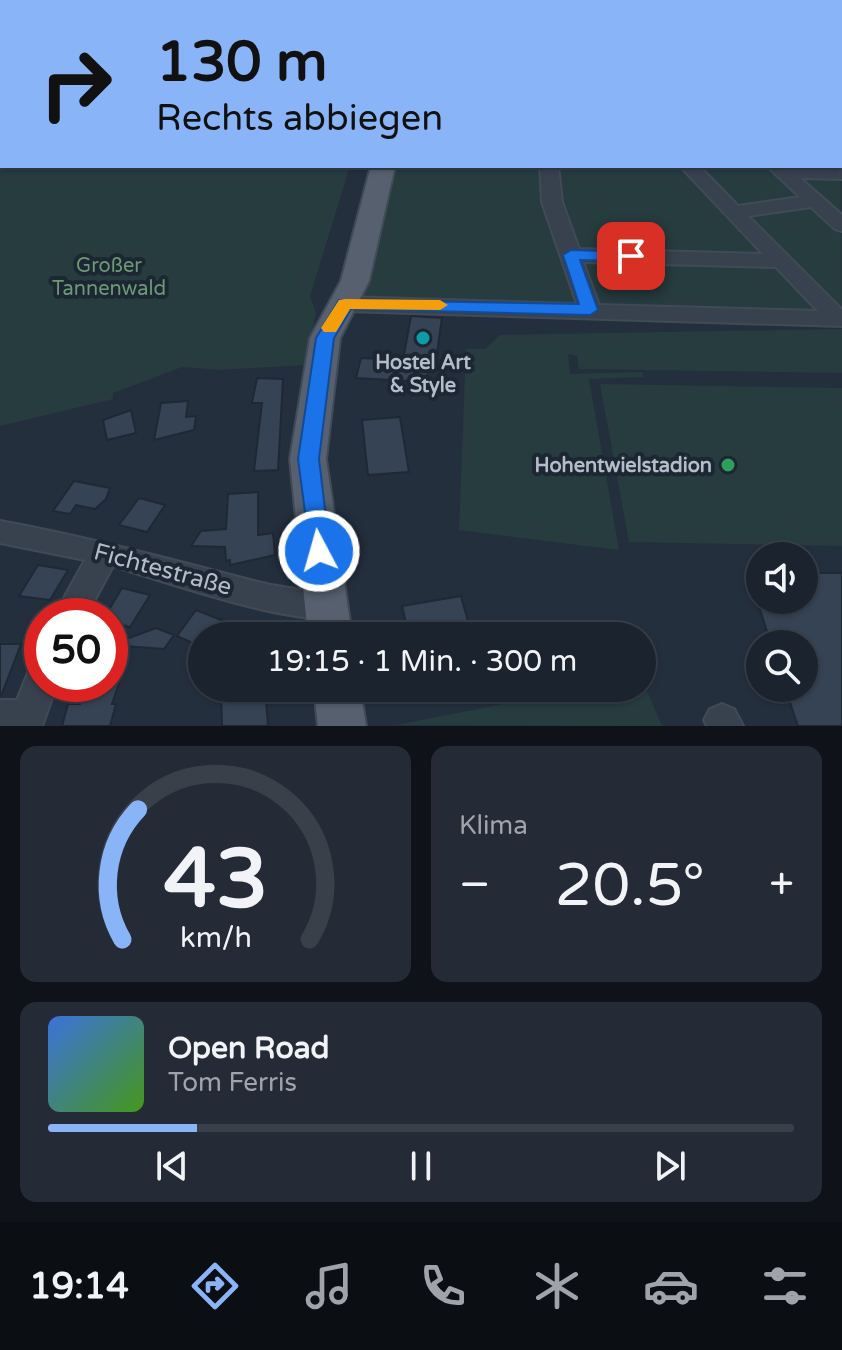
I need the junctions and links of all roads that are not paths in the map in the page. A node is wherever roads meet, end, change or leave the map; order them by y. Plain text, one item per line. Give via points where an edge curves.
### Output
1 (383, 168) edge
2 (549, 168) edge
3 (691, 168) edge
4 (780, 169) edge
5 (842, 174) edge
6 (733, 212) junction
7 (832, 214) edge
8 (571, 255) junction
9 (781, 261) junction
10 (345, 304) junction
11 (590, 310) junction
12 (840, 319) edge
13 (0, 532) edge
14 (105, 552) junction
15 (80, 598) edge
16 (328, 621) edge
17 (28, 702) edge
18 (339, 702) edge
19 (17, 720) edge
20 (342, 726) edge

1 - 10 main road via 369,234
2 - 8 street via 552,202
3 - 6 street
4 - 5 street
4 - 7 street
6 - 7 street
6 - 9 street
8 - 9 street
8 - 11 street
9 - 12 street
10 - 11 street
10 - 16 main road via 325,338 308,459
11 - 12 street
13 - 14 street, Fichtestraße
14 - 15 street
14 - 16 street, Fichtestraße via 263,596
17 - 19 street
18 - 20 main road

